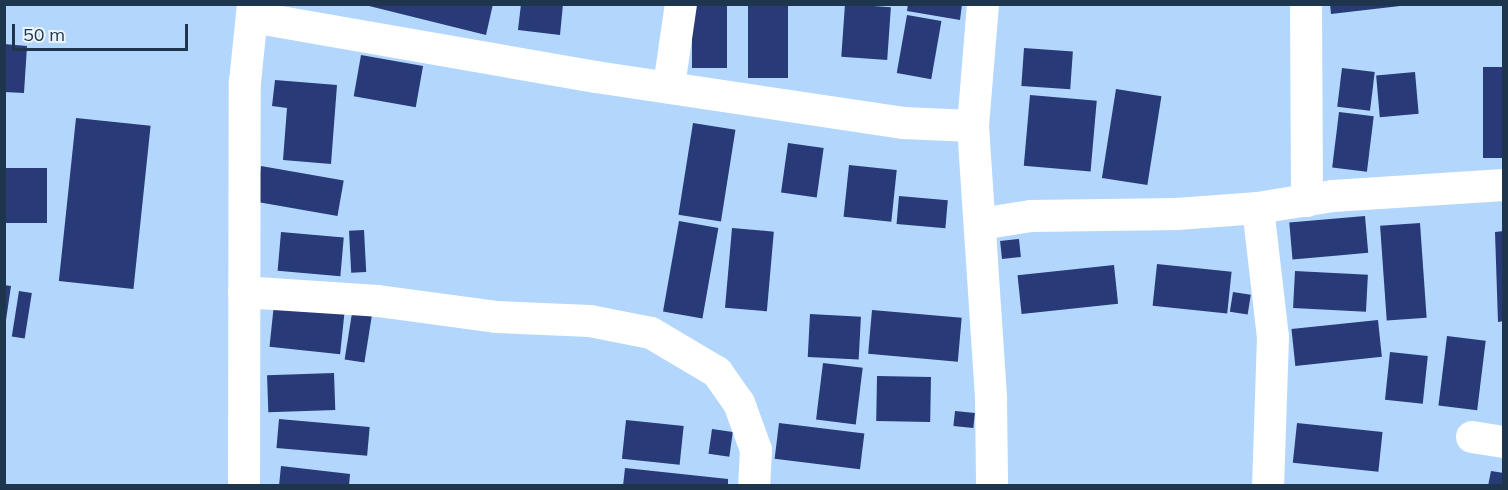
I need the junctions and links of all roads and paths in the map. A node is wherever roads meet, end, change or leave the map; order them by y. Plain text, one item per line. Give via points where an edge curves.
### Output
1 (681, 4) edge
2 (983, 4) edge
3 (1306, 4) edge
4 (253, 11) edge
5 (669, 86) junction
6 (973, 126) junction
7 (1503, 185) edge
8 (1306, 201) junction
9 (1258, 208) junction
10 (981, 224) junction
11 (244, 292) junction
12 (1473, 437) dead end
13 (1503, 442) edge
14 (244, 486) edge
15 (754, 486) edge
16 (992, 486) edge
17 (1268, 486) edge

1 - 5 street
2 - 6 street
3 - 8 street
4 - 5 street via 596,77
4 - 11 street via 245,82
5 - 6 street via 903,123
6 - 10 street
7 - 8 street
8 - 9 street
9 - 10 street via 1178,214 1031,216
9 - 17 street via 1273,337
10 - 16 street
11 - 14 street
11 - 15 street via 378,300 496,317 590,321 651,333 717,372 739,403 756,450
12 - 13 street

